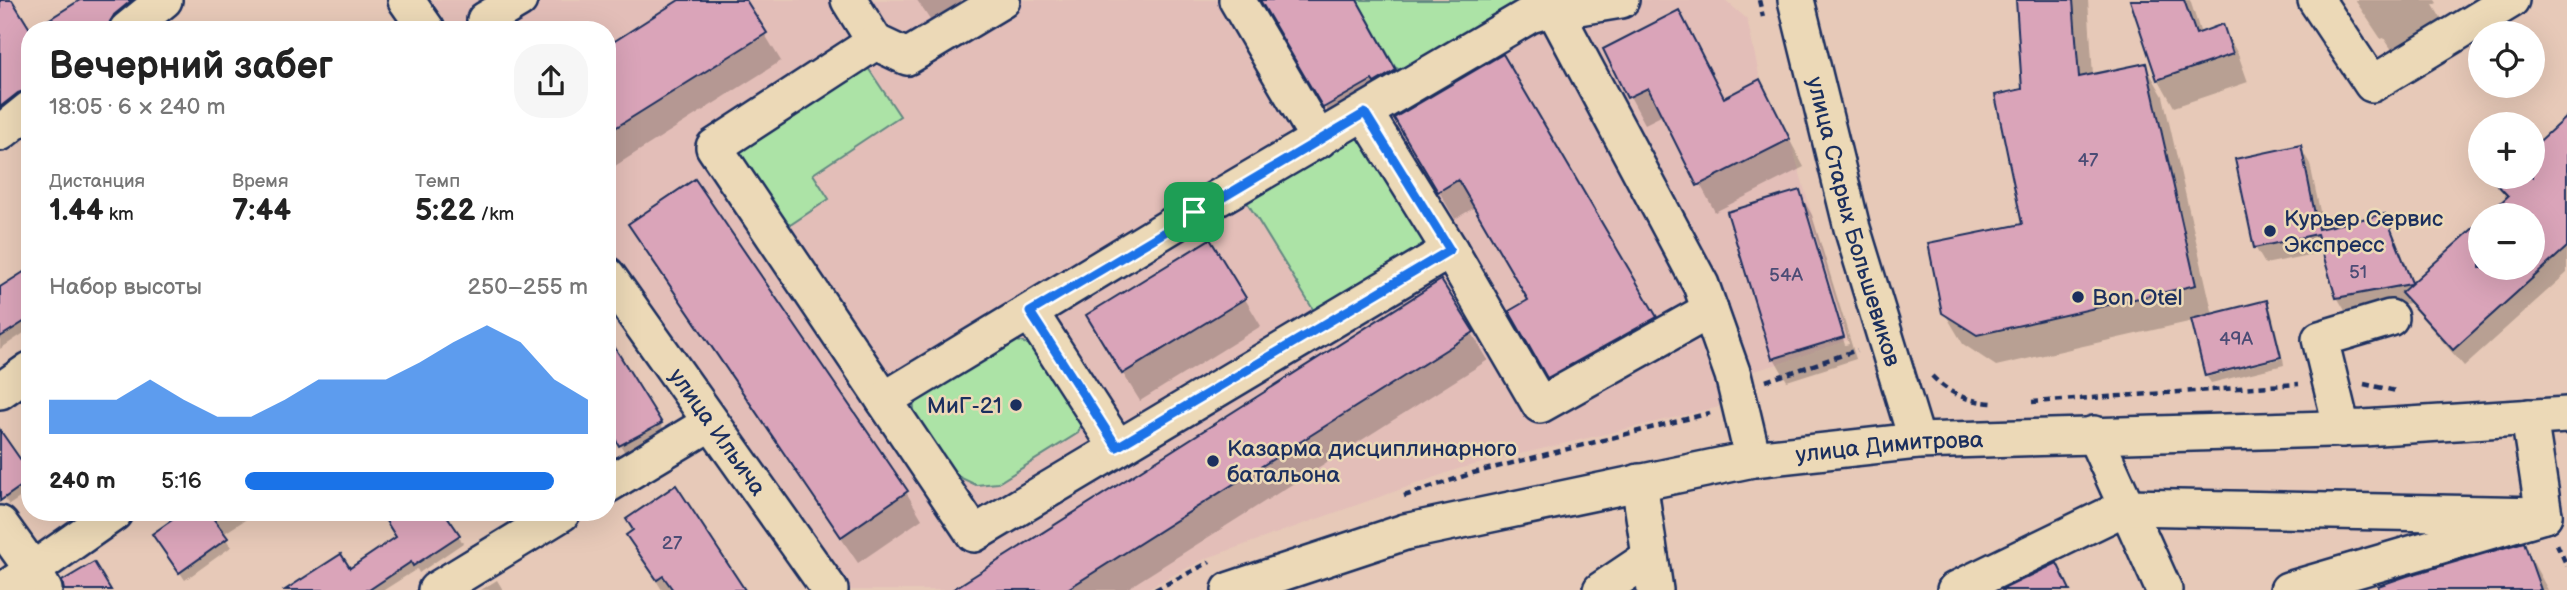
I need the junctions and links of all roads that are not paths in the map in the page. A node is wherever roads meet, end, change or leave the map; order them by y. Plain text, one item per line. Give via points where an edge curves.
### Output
1 (164, 0) edge
2 (405, 0) edge
3 (519, 0) edge
4 (849, 0) edge
5 (1002, 0) edge
6 (1237, 0) edge
7 (1621, 0) edge
8 (1796, 0) edge
9 (2316, 0) edge
10 (2510, 0) edge
11 (1555, 6) edge
12 (485, 20) dead end
13 (138, 21) edge
14 (420, 21) edge
15 (875, 42) junction
16 (1365, 113) junction
17 (21, 116) edge
18 (0, 134) edge
19 (1319, 140) junction
20 (1450, 250) junction
21 (616, 288) edge
22 (1710, 310) junction
23 (1030, 312) junction
24 (2390, 318) dead end
25 (21, 376) edge
26 (0, 391) edge
27 (884, 400) junction
28 (2567, 415) edge
29 (2529, 417) junction
30 (710, 423) junction
31 (2342, 429) junction
32 (2094, 434) junction
33 (1917, 441) junction
34 (1117, 447) junction
35 (1753, 458) junction
36 (616, 480) edge
37 (1639, 482) junction
38 (2126, 507) junction
39 (2544, 515) junction
40 (105, 521) edge
41 (549, 521) edge
42 (0, 524) edge
43 (1653, 574) edge
44 (1222, 575) edge
45 (39, 580) edge
46 (4, 590) edge
47 (436, 590) edge
48 (830, 590) edge
49 (1601, 590) edge
50 (1955, 590) edge
51 (2164, 590) edge
52 (2288, 590) edge

1 - 13 street
2 - 14 street
3 - 12 street
4 - 15 street
5 - 15 street via 907,57
6 - 19 street
7 - 11 street
8 - 33 street, улица Старых Большевиков via 1852,228
9 - 10 street via 2372,85
11 - 16 street via 1530,15
11 - 22 street
15 - 27 street via 714,147
16 - 19 street
16 - 20 street
17 - 18 street
19 - 23 street
20 - 22 street via 1540,405
20 - 34 street
21 - 30 street, улица Ильича
22 - 35 street
23 - 27 street
23 - 34 street
24 - 31 street via 2320,339
25 - 26 street
27 - 34 street via 974,534
28 - 29 street, улица Димитрова
29 - 31 street, улица Димитрова
29 - 39 street
30 - 36 street
30 - 48 street, улица Ильича
31 - 32 street, улица Димитрова
32 - 33 street, улица Димитрова
32 - 38 street
33 - 35 street, улица Димитрова
35 - 37 street, улица Димитрова
37 - 43 street
37 - 44 street, улица Димитрова
38 - 39 street
38 - 50 street
38 - 51 street
39 - 52 street
40 - 45 street
41 - 47 street
42 - 45 street
43 - 49 street
45 - 46 street

